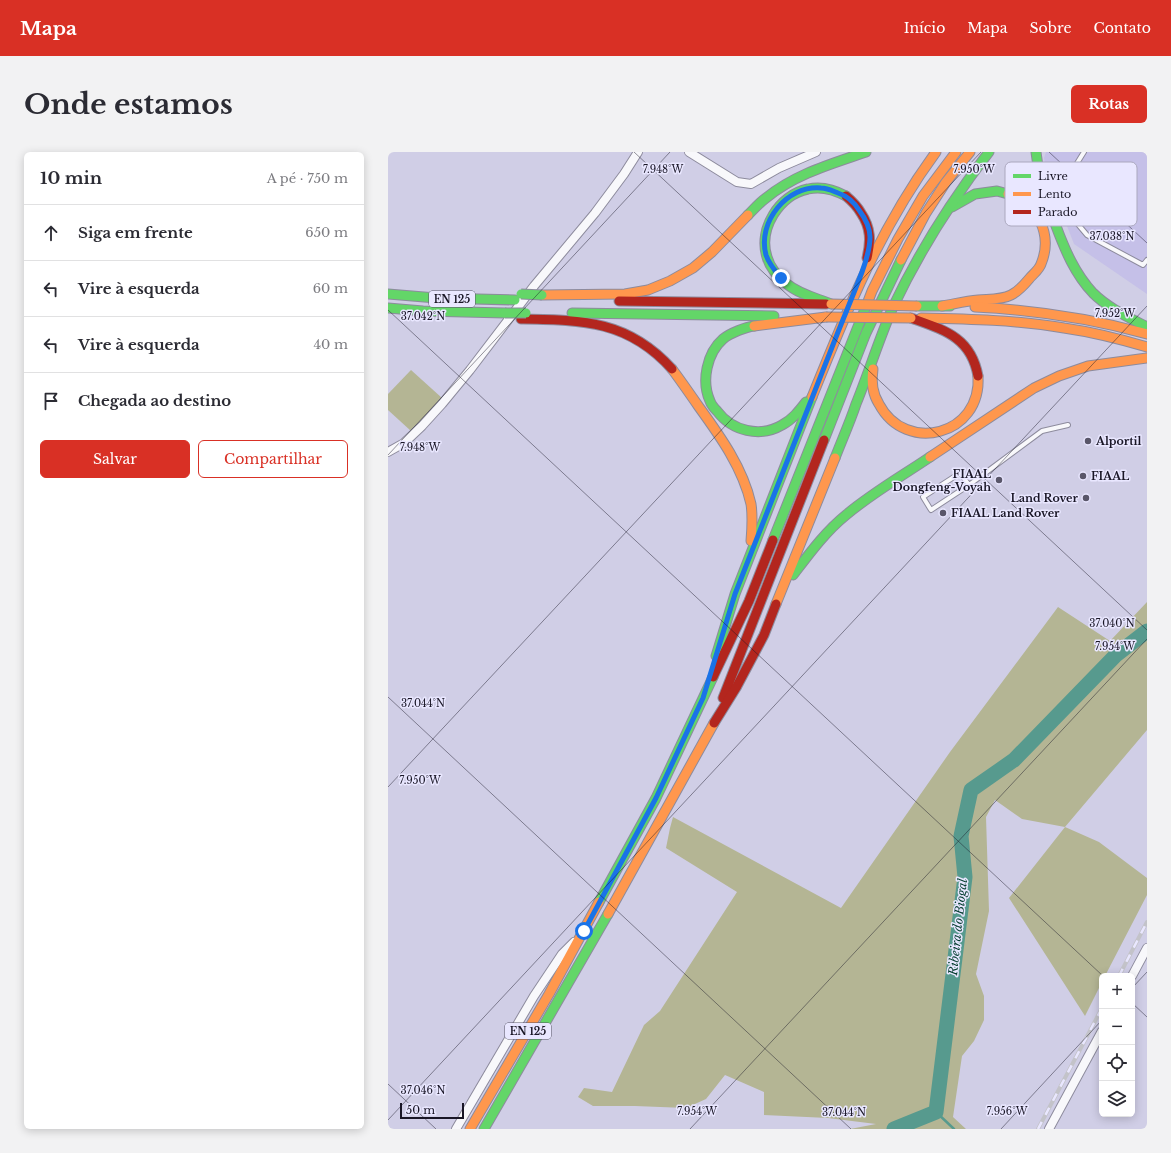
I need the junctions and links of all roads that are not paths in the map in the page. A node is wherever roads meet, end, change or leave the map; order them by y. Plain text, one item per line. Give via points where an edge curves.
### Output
1 (638, 152) edge
2 (690, 152) edge
3 (816, 152) edge
4 (866, 152) edge
5 (936, 152) edge
6 (956, 152) edge
7 (970, 152) edge
8 (989, 152) edge
9 (1036, 152) edge
10 (1084, 152) edge
11 (1037, 162) edge
12 (1078, 162) edge
13 (1005, 192) edge
14 (937, 224) junction
15 (1043, 226) edge
16 (1057, 226) edge
17 (1080, 226) edge
18 (1147, 260) edge
19 (855, 291) junction
20 (388, 294) edge
21 (539, 297) junction
22 (831, 304) junction
23 (942, 306) junction
24 (388, 308) edge
25 (523, 316) junction
26 (826, 317) junction
27 (911, 318) junction
28 (1147, 327) edge
29 (882, 333) junction
30 (1147, 334) edge
31 (1147, 347) edge
32 (1147, 358) edge
33 (820, 378) junction
34 (1068, 425) dead end
35 (388, 452) edge
36 (969, 485) junction
37 (735, 594) junction
38 (777, 602) junction
39 (703, 698) junction
40 (713, 725) junction
41 (584, 931) junction
42 (1147, 948) edge
43 (1134, 973) edge
44 (1099, 1037) edge
45 (456, 1129) edge
46 (470, 1129) edge
47 (484, 1129) edge
48 (1049, 1129) edge

1 - 35 street via 595,213 442,404 404,443
2 - 3 street via 737,182 751,184
4 - 21 main road via 816,169 788,182 765,198 693,268 670,281 648,290 625,294
5 - 19 main road via 895,214
6 - 39 main road via 923,196 872,291 749,601
7 - 40 main road via 926,213 884,292
8 - 14 main road
9 - 11 main road
10 - 12 lane
13 - 14 main road via 976,193 964,198 952,206
14 - 29 main road
15 - 23 main road via 1046,251 1042,264 1033,278 1007,296
16 - 28 main road via 1072,264 1086,285 1102,302
17 - 18 lane via 1087,234 1143,265
19 - 22 main road via 870,240 869,226 855,203 842,194 822,188 810,188 791,196 777,208 771,218 765,236 766,256 772,268 789,285
19 - 33 main road
20 - 21 main road, bridge
21 - 22 main road
22 - 23 main road, bridge
23 - 30 main road via 1053,313
24 - 25 main road, EN 125, bridge
25 - 26 main road
25 - 37 main road via 572,320 619,330 638,340 671,369 726,446 748,493 753,516 752,538
26 - 27 main road, bridge
26 - 33 main road via 747,327 724,338 714,349 709,360 706,389 710,402 719,414 740,429 753,432 781,426 792,419
27 - 29 main road via 948,331 960,340 977,368 977,396 962,420 950,428 920,433 893,423 883,413 875,400 872,385 872,372
27 - 31 main road via 1030,322 1105,335
29 - 38 main road
32 - 38 main road via 1088,366 1034,388 846,515 812,550
33 - 37 main road
34 - 36 lane via 1042,431
36 - 36 lane via 930,510 923,497 960,473
37 - 39 main road
38 - 40 main road via 764,635
39 - 41 main road, EN 125 via 656,798
40 - 47 main road, EN 125
41 - 45 street via 562,954 534,996
41 - 46 main road, EN 125
42 - 43 street
44 - 48 street

